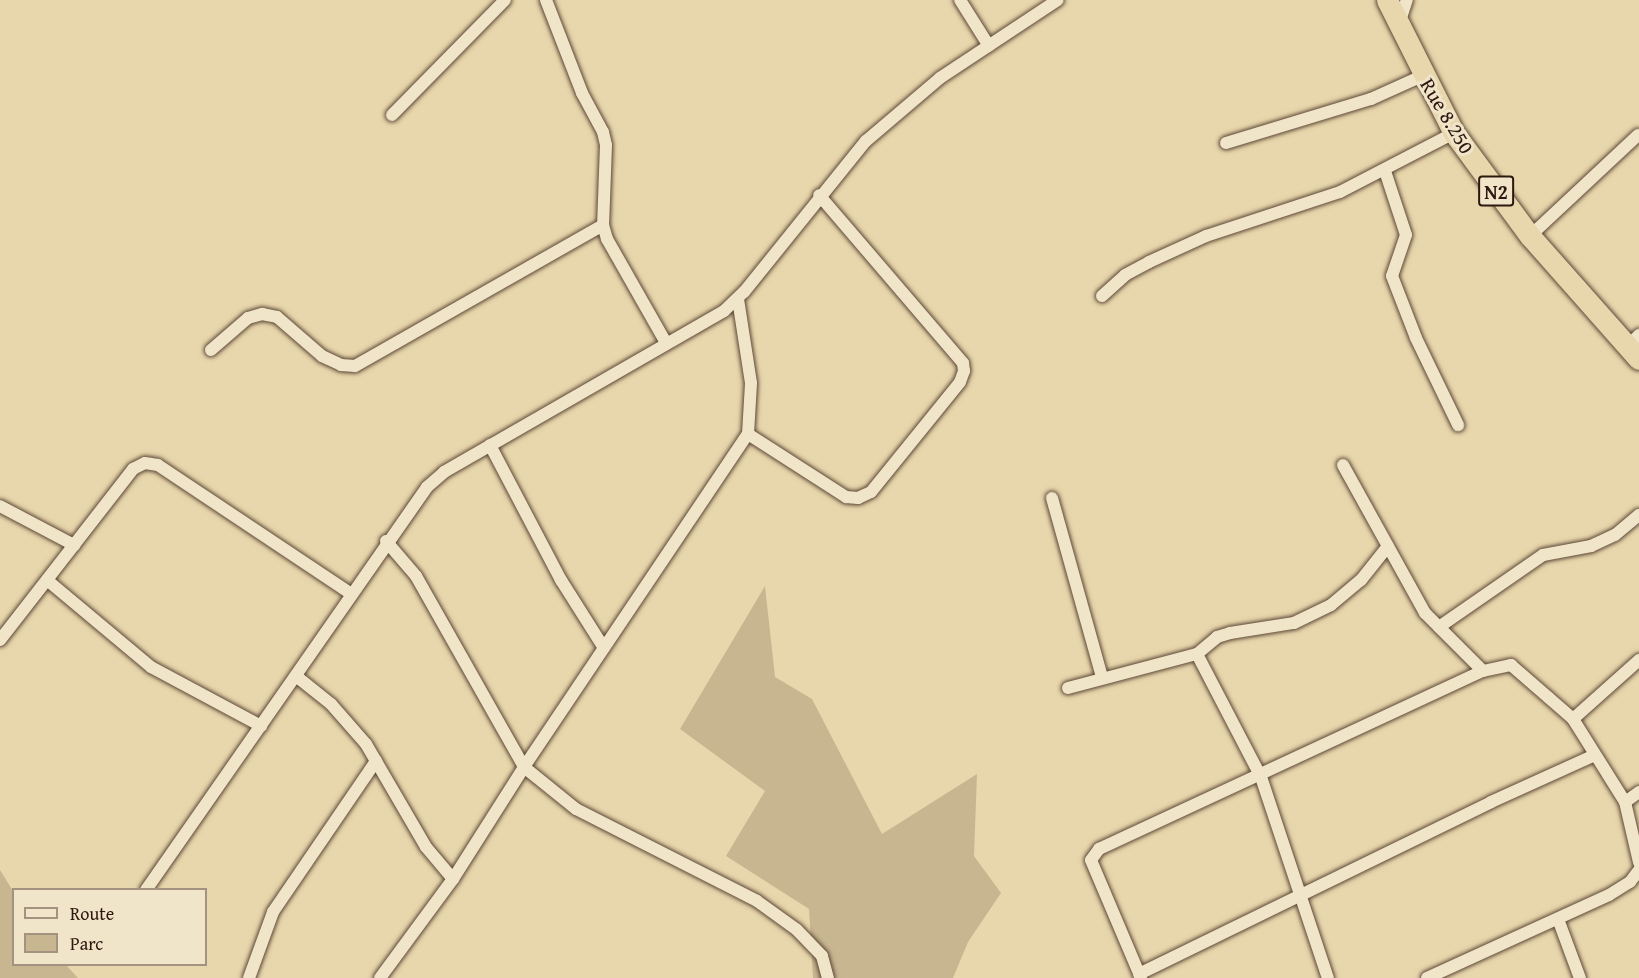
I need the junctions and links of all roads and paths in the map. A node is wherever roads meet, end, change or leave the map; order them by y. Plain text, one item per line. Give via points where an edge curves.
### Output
1 (505, 0) edge
2 (546, 0) edge
3 (960, 0) edge
4 (1058, 0) edge
5 (1387, 0) edge
6 (1407, 0) edge
7 (1399, 25) junction
8 (989, 46) junction
9 (1422, 76) junction
10 (392, 115) dead end
11 (1454, 133) junction
12 (1638, 135) edge
13 (1226, 143) dead end
14 (1385, 171) junction
15 (819, 195) junction
16 (603, 225) junction
17 (1530, 236) junction
18 (1102, 296) dead end
19 (738, 299) junction
20 (666, 344) junction
21 (1635, 347) edge
22 (211, 350) dead end
23 (1458, 425) dead end
24 (748, 434) junction
25 (490, 445) junction
26 (1343, 465) dead end
27 (1052, 498) dead end
28 (0, 506) edge
29 (1639, 515) edge
30 (386, 541) junction
31 (74, 544) junction
32 (1388, 546) junction
33 (47, 580) junction
34 (350, 593) junction
35 (1439, 627) junction
36 (0, 640) edge
37 (604, 648) junction
38 (1197, 654) junction
39 (1639, 660) edge
40 (1483, 671) junction
41 (296, 676) junction
42 (1102, 677) junction
43 (1068, 688) dead end
44 (1573, 719) junction
45 (261, 726) junction
46 (1595, 755) junction
47 (376, 761) junction
48 (525, 767) junction
49 (1261, 777) junction
50 (1639, 792) edge
51 (1625, 802) junction
52 (1639, 862) edge
53 (1639, 870) edge
54 (453, 879) junction
55 (147, 888) edge
56 (1299, 895) junction
57 (1558, 919) junction
58 (1140, 976) edge
59 (249, 978) edge
60 (380, 978) edge
61 (828, 978) edge
62 (1328, 978) edge
63 (1427, 978) edge
64 (1580, 978) edge

1 - 10 street
2 - 16 street via 582,93 603,132
3 - 8 street
4 - 8 street
5 - 7 highway, Rue 8.250 / N2
6 - 7 street
7 - 9 highway, Rue 8.250 / N2
8 - 15 street via 901,110 866,141
9 - 11 highway, Rue 8.250 / N2
9 - 13 street via 1371,99
11 - 14 street
11 - 17 highway, Rue 8.250 / N2
12 - 17 street
14 - 18 street via 1340,192 1206,236 1125,275
14 - 23 street via 1406,236 1392,276 1416,338
15 - 19 street
15 - 24 street via 963,363 964,371 960,382 871,492 858,498 846,497
16 - 20 street
16 - 22 street via 355,366 341,365 322,356 277,317 262,314 248,318
17 - 21 highway, Rue 8.250 / N2
19 - 20 street
19 - 24 street via 752,383
20 - 25 street
24 - 37 street
25 - 30 street via 444,472 427,487
25 - 37 street via 561,580
26 - 32 street
27 - 42 street
28 - 31 street
29 - 35 street via 1615,536 1591,546 1542,555
30 - 34 street
30 - 48 street via 416,576
31 - 33 street
31 - 34 street via 133,469 145,463 158,465
32 - 35 street via 1425,613
32 - 38 street via 1361,580 1331,605 1281,627 1217,637
33 - 36 street
33 - 45 street via 151,667
34 - 41 street
35 - 40 street
37 - 48 street
38 - 42 street
38 - 49 street via 1240,729
39 - 44 street
40 - 44 street via 1511,665
40 - 49 street
41 - 45 street
41 - 47 street via 331,704
42 - 43 street
44 - 46 street
45 - 55 street
46 - 51 street
46 - 56 street
47 - 54 street via 426,847
47 - 59 street via 273,912
48 - 54 street
48 - 61 street via 576,809 757,901 797,930 822,956
49 - 56 street
49 - 58 street via 1093,855 1091,860
50 - 51 street
51 - 52 street
53 - 57 street via 1630,882 1609,895
54 - 60 street
56 - 58 street
56 - 62 street
57 - 63 street
57 - 64 street

